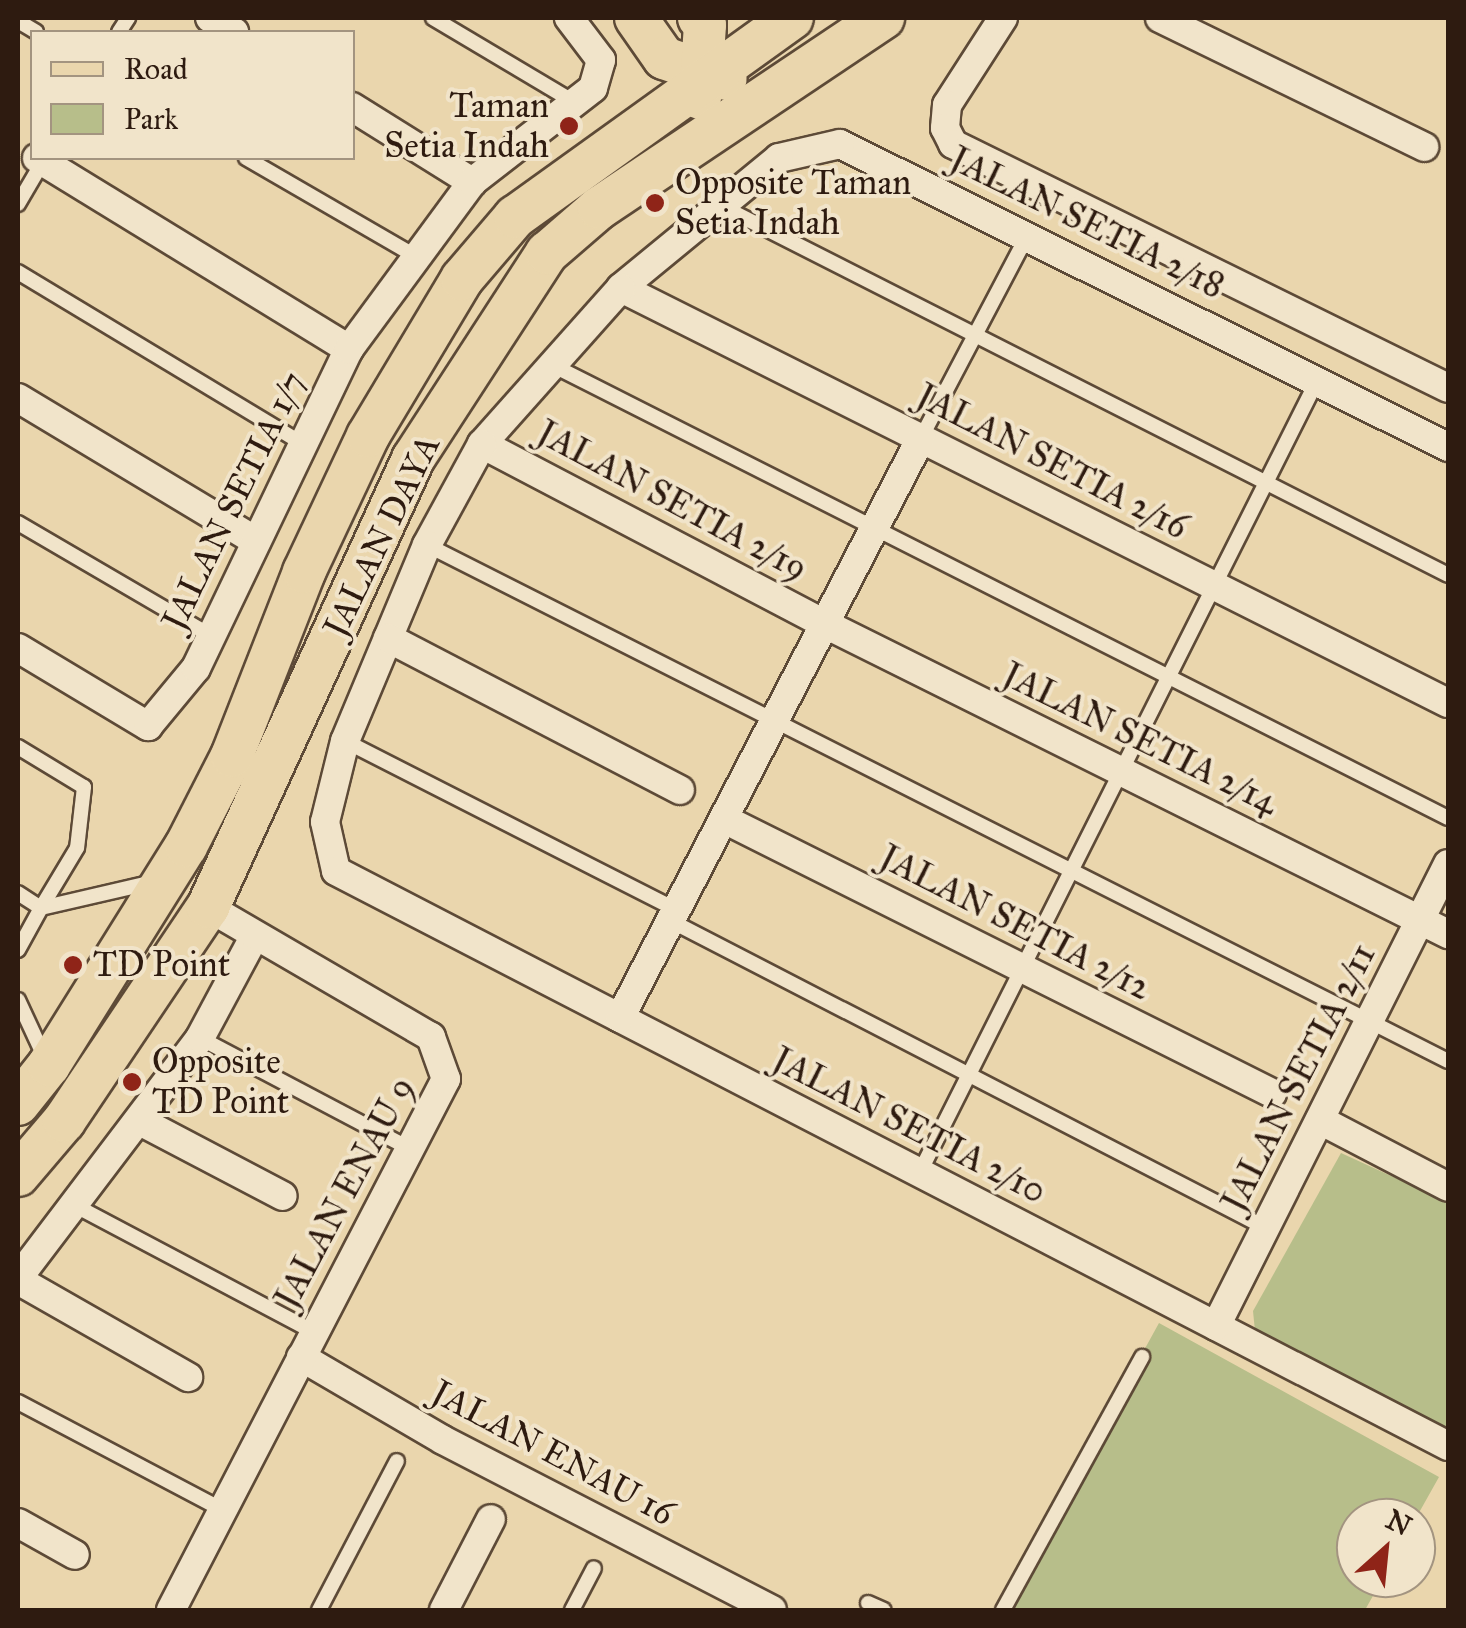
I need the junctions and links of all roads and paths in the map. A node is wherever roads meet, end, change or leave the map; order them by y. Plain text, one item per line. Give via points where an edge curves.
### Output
1 (432, 18) edge
2 (569, 18) edge
3 (702, 18) edge
4 (779, 18) edge
5 (792, 18) edge
6 (883, 18) edge
7 (1002, 18) edge
8 (1160, 18) edge
9 (637, 19) edge
10 (844, 44) junction
11 (705, 75) junction
12 (574, 102) junction
13 (355, 108) edge
14 (616, 142) junction
15 (1424, 146) dead end
16 (38, 160) edge
17 (42, 160) edge
18 (249, 160) edge
19 (472, 182) junction
20 (18, 204) edge
21 (721, 206) junction
22 (599, 208) junction
23 (1028, 235) junction
24 (417, 257) junction
25 (18, 272) edge
26 (621, 288) junction
27 (976, 334) junction
28 (348, 349) junction
29 (552, 365) junction
30 (1318, 380) junction
31 (1448, 388) edge
32 (18, 398) edge
33 (921, 438) junction
34 (302, 444) junction
35 (482, 444) junction
36 (1448, 447) edge
37 (1266, 483) junction
38 (18, 523) edge
39 (877, 529) junction
40 (256, 540) junction
41 (428, 545) junction
42 (1448, 575) edge
43 (1214, 586) junction
44 (827, 625) junction
45 (211, 636) junction
46 (388, 638) junction
47 (18, 648) edge
48 (1168, 677) junction
49 (1448, 703) edge
50 (777, 720) junction
51 (344, 741) junction
52 (18, 747) edge
53 (1121, 772) junction
54 (680, 790) dead end
55 (1448, 818) edge
56 (724, 819) junction
57 (1448, 864) edge
58 (1071, 870) junction
59 (336, 871) joint
60 (167, 878) junction
61 (18, 893) edge
62 (208, 907) junction
63 (41, 908) junction
64 (674, 915) junction
65 (1420, 920) junction
66 (1448, 934) edge
67 (254, 939) junction
68 (18, 950) edge
69 (1022, 969) junction
70 (18, 1000) edge
71 (620, 1018) junction
72 (1369, 1021) junction
73 (200, 1038) junction
74 (1448, 1062) edge
75 (49, 1065) junction
76 (968, 1076) junction
77 (1272, 1093) dead end
78 (18, 1104) edge
79 (1320, 1120) junction
80 (140, 1121) junction
81 (412, 1150) junction
82 (919, 1174) junction
83 (18, 1175) edge
84 (1448, 1186) edge
85 (283, 1196) dead end
86 (74, 1205) junction
87 (1266, 1228) junction
88 (18, 1279) edge
89 (1216, 1326) junction
90 (314, 1332) junction
91 (1142, 1356) dead end
92 (301, 1358) junction
93 (188, 1377) dead end
94 (18, 1402) edge
95 (1448, 1446) edge
96 (397, 1461) dead end
97 (222, 1510) junction
98 (491, 1519) dead end
99 (18, 1523) edge
100 (75, 1555) dead end
101 (594, 1568) dead end
102 (868, 1603) dead end
103 (171, 1610) edge
104 (319, 1610) edge
105 (444, 1610) edge
106 (572, 1610) edge
107 (772, 1610) edge
108 (884, 1610) edge
109 (1003, 1610) edge

1 - 12 lane
2 - 12 street, JALAN SETIA 1/7 via 601,60 593,88
3 - 4 main road via 731,28
3 - 11 main road
5 - 11 main road, JALAN DAYA
6 - 10 main road, JALAN DAYA
7 - 31 street via 947,105 944,128 953,144
8 - 15 street
9 - 11 main road via 664,58
9 - 14 main road via 644,78
10 - 11 main road via 768,78
10 - 22 main road, JALAN DAYA
11 - 14 main road, JALAN DAYA
11 - 22 main road via 698,107
12 - 19 street, JALAN SETIA 1/7
13 - 19 street
14 - 60 main road, JALAN DAYA via 515,217 462,279 368,436 304,572 232,756
16 - 20 lane
17 - 28 street
18 - 24 lane
19 - 24 street, JALAN SETIA 1/7
21 - 23 street, JALAN SETIA 2/18 via 779,158 840,144
21 - 26 street, JALAN SETIA 2/18
21 - 27 lane
22 - 62 main road, JALAN DAYA via 548,253 414,459
23 - 27 lane
23 - 30 street, JALAN SETIA 2/18
24 - 28 street, JALAN SETIA 1/7
25 - 34 lane
26 - 29 street, JALAN SETIA 2/18
26 - 33 street, JALAN SETIA 2/16
27 - 33 lane
27 - 37 lane
28 - 34 street, JALAN SETIA 1/7
29 - 35 street, JALAN SETIA 2/18
29 - 39 lane
30 - 36 street, JALAN SETIA 2/18
30 - 37 lane
32 - 40 street
33 - 39 street
33 - 43 street, JALAN SETIA 2/16
34 - 40 street, JALAN SETIA 1/7
35 - 41 street, JALAN SETIA 2/18
35 - 44 street, JALAN SETIA 2/19
37 - 42 lane
37 - 43 lane
38 - 45 lane
39 - 44 street
39 - 48 lane
40 - 45 street, JALAN SETIA 1/7
41 - 46 street, JALAN SETIA 2/18
41 - 50 lane
43 - 48 lane
43 - 49 street, JALAN SETIA 2/16
44 - 50 street
44 - 53 street, JALAN SETIA 2/14
45 - 47 street, JALAN SETIA 1/7 via 196,668 148,726
46 - 51 street, JALAN SETIA 2/18
46 - 54 street
48 - 53 lane
48 - 55 lane
50 - 56 street
50 - 58 lane
51 - 59 street, JALAN SETIA 2/18 via 325,822
51 - 64 lane
52 - 63 lane via 84,786 77,848
53 - 58 lane
53 - 65 street, JALAN SETIA 2/14
56 - 64 street
56 - 69 street, JALAN SETIA 2/12
57 - 65 street, JALAN SETIA 2/11
58 - 69 lane
58 - 72 lane
59 - 71 street, JALAN SETIA 2/10
60 - 63 lane
60 - 75 main road, JALAN DAYA
61 - 63 lane
62 - 67 street, JALAN ENAU 9
62 - 83 main road, JALAN DAYA via 64,1120
63 - 68 lane
64 - 71 street
64 - 76 lane
65 - 66 street, JALAN SETIA 2/14
65 - 72 street, JALAN SETIA 2/11
67 - 73 street
67 - 81 street, JALAN ENAU 9 via 431,1037 446,1079
69 - 76 lane
69 - 77 street, JALAN SETIA 2/12
70 - 75 lane
71 - 82 street, JALAN SETIA 2/10
72 - 74 lane
72 - 79 street, JALAN SETIA 2/11
73 - 80 street
73 - 81 lane
75 - 78 main road, JALAN DAYA
76 - 82 lane
76 - 87 lane
79 - 84 street
79 - 87 street, JALAN SETIA 2/11
80 - 85 street
80 - 86 street
81 - 90 street, JALAN ENAU 9
82 - 89 street, JALAN SETIA 2/10
86 - 88 street
86 - 90 lane
87 - 89 street, JALAN SETIA 2/11
88 - 93 street
89 - 95 street, JALAN SETIA 2/10
90 - 92 street, JALAN ENAU 9
91 - 109 lane
92 - 97 street, JALAN ENAU 9
92 - 107 street, JALAN ENAU 16 via 443,1440
94 - 97 lane
96 - 104 lane
97 - 103 street, JALAN ENAU 9
98 - 105 street
99 - 100 street
101 - 106 lane
102 - 108 lane

